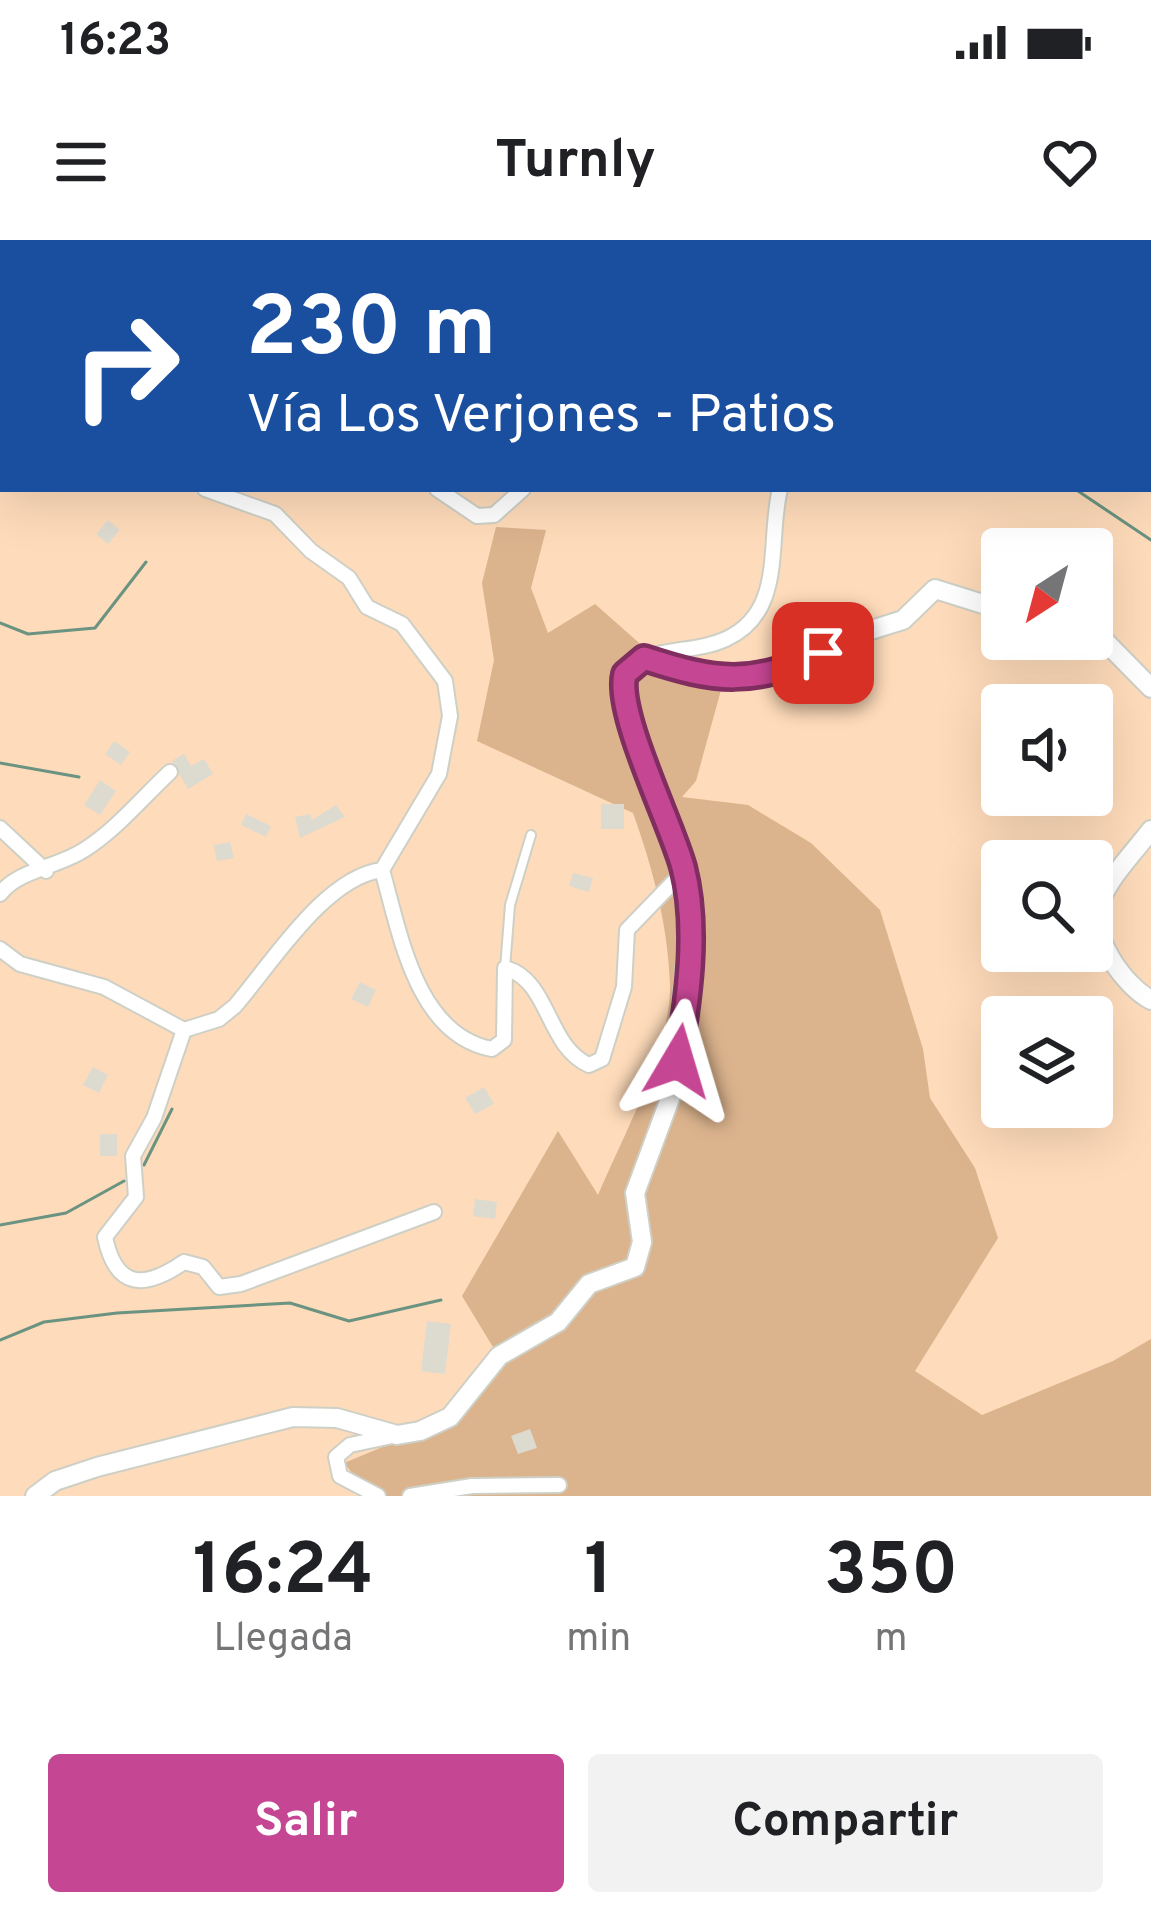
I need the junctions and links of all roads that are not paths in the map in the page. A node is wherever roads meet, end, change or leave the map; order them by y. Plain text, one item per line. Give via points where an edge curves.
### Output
1 (213, 492) edge
2 (441, 492) edge
3 (520, 492) edge
4 (780, 492) edge
5 (981, 603) edge
6 (1113, 649) edge
7 (644, 658) junction
8 (1151, 688) edge
9 (170, 772) dead end
10 (0, 828) edge
11 (1151, 830) edge
12 (531, 835) dead end
13 (382, 870) junction
14 (46, 871) junction
15 (684, 871) junction
16 (0, 894) edge
17 (0, 949) edge
18 (505, 968) junction
19 (1151, 1000) edge
20 (184, 1030) junction
21 (434, 1212) dead end
22 (398, 1435) junction
23 (559, 1485) dead end
24 (35, 1496) edge
25 (378, 1496) edge
26 (410, 1496) edge

1 - 13 street via 275,514 349,578 367,607 402,624 445,681 450,716 439,774
2 - 3 street via 477,516 494,515
4 - 7 street via 770,591 751,620 729,638
5 - 7 street via 935,589 892,625 741,679
6 - 8 street
7 - 15 street via 625,674 626,706
9 - 14 street via 85,850
10 - 14 street
11 - 19 street via 1097,914 1120,974
12 - 18 lane via 510,905
13 - 18 street via 432,1013 472,1046 492,1049 504,1040
13 - 20 street via 357,873 331,893 235,1006
14 - 16 street via 17,878
15 - 18 street via 627,930 624,987 602,1059 575,1059 529,985
15 - 22 street via 689,962 682,1036 675,1085 635,1193 642,1242 635,1267 600,1276 558,1322 500,1356 450,1417
17 - 20 street via 20,964 104,987
20 - 21 street via 133,1156 136,1197 104,1237 110,1262 134,1281 156,1282 184,1262 203,1267 219,1286 241,1284
22 - 24 street via 337,1418 277,1420 97,1467
22 - 25 street via 350,1445 336,1457 340,1476
23 - 26 street

